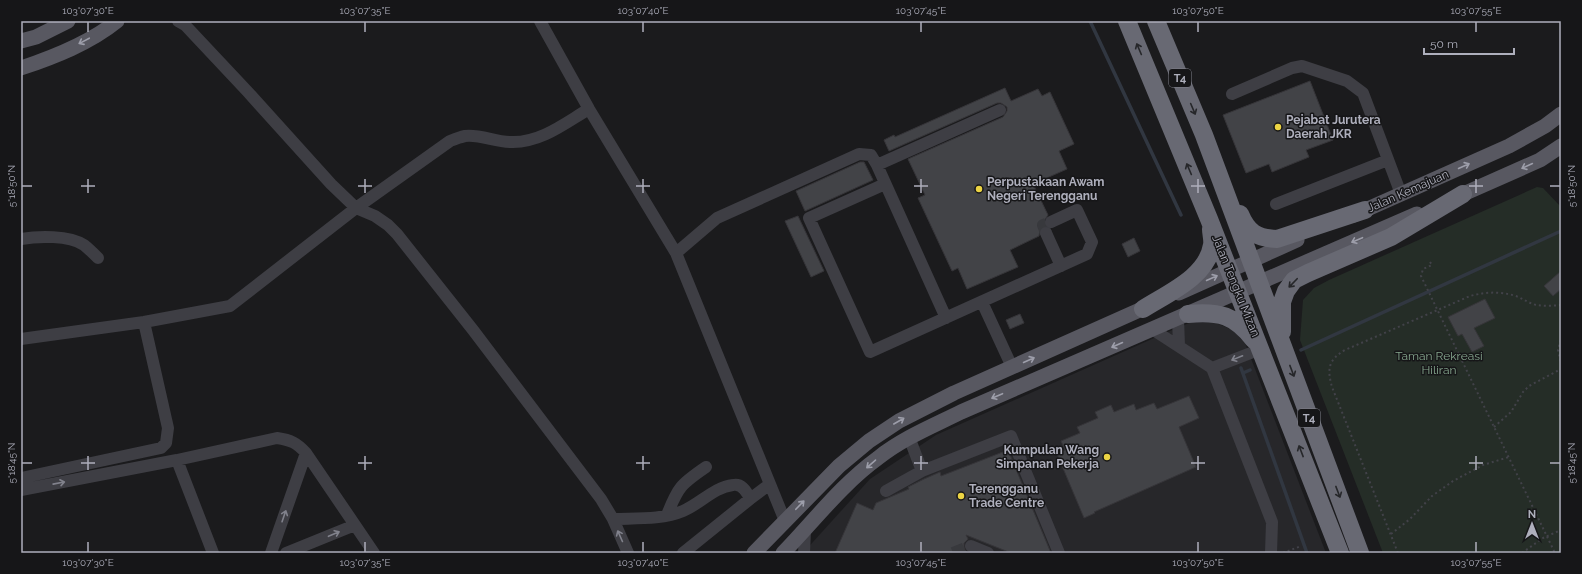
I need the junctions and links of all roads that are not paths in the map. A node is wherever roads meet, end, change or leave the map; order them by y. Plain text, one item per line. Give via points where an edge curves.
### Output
1 (68, 21) edge
2 (117, 21) edge
3 (178, 21) edge
4 (540, 21) edge
5 (1127, 21) edge
6 (1158, 22) edge
7 (21, 41) edge
8 (21, 68) edge
9 (1232, 94) dead end
10 (588, 109) junction
11 (1000, 110) dead end
12 (1561, 114) edge
13 (1204, 135) junction
14 (1559, 152) edge
15 (1388, 160) junction
16 (877, 165) junction
17 (885, 184) junction
18 (1401, 194) junction
19 (1463, 194) junction
20 (1276, 204) dead end
21 (356, 208) junction
22 (1365, 210) junction
23 (1210, 219) junction
24 (1050, 222) tunnel mouth
25 (1046, 233) dead end
26 (21, 239) edge
27 (676, 253) junction
28 (98, 258) dead end
29 (1250, 260) junction
30 (1061, 266) junction
31 (1230, 270) junction
32 (1258, 282) junction
33 (1238, 291) junction
34 (982, 302) junction
35 (1143, 309) junction
36 (1183, 316) junction
37 (946, 318) junction
38 (144, 322) junction
39 (1152, 329) junction
40 (21, 339) edge
41 (1179, 346) junction
42 (1261, 349) junction
43 (1284, 351) junction
44 (1012, 367) junction
45 (1212, 368) junction
46 (909, 437) junction
47 (306, 453) junction
48 (176, 460) junction
49 (706, 467) dead end
50 (922, 471) junction
51 (21, 478) edge
52 (770, 484) junction
53 (21, 490) edge
54 (886, 491) dead end
55 (750, 499) junction
56 (666, 515) junction
57 (612, 519) junction
58 (785, 521) junction
59 (355, 525) junction
60 (805, 531) junction
61 (971, 546) tunnel mouth
62 (1269, 552) edge
63 (213, 553) edge
64 (271, 553) edge
65 (286, 553) edge
66 (374, 553) edge
67 (628, 553) edge
68 (683, 553) edge
69 (754, 553) edge
70 (783, 553) edge
71 (804, 553) edge
72 (988, 553) edge
73 (1058, 553) edge
74 (1340, 553) edge
75 (1360, 553) edge

1 - 7 main road via 36,37
2 -> 8 main road via 83,42
3 - 21 street via 190,30
4 - 10 street
23 -> 5 highway, Jalan Tengku Mizan / T4
6 -> 13 highway, Jalan Tengku Mizan / T4
9 - 15 street via 1302,66 1347,81 1363,93
10 - 21 street via 547,134 532,140 496,141 480,136 464,136 450,141
10 - 27 street
11 - 16 street
18 -> 12 main road, Jalan Kemajuan via 1509,146
13 - 22 highway via 1245,225 1254,234 1277,239
13 - 29 highway, Jalan Tengku Mizan / T4
14 -> 19 main road, Jalan Kemajuan
15 - 18 street
15 - 20 street
16 - 17 street
16 - 27 street via 871,155 859,154 717,218
17 - 37 street
17 - 37 street via 809,218 870,352
18 - 22 main road, Jalan Kemajuan
19 -> 32 main road, Jalan Kemajuan
19 -> 43 highway via 1391,237 1294,280 1282,302 1281,328
21 - 38 street via 230,306
21 - 57 street via 375,216 397,234 601,499
22 - 29 main road, Jalan Kemajuan
23 - 31 highway, Jalan Tengku Mizan / T4
23 - 35 highway via 1213,244 1204,267 1196,275
24 - 30 street via 1077,210 1092,242 1087,254
25 - 30 street
26 - 28 street via 58,237 82,244
27 - 52 street
29 - 31 main road, Jalan Kemajuan
29 - 32 highway, Jalan Tengku Mizan / T4
30 - 34 street
31 - 33 highway, Jalan Tengku Mizan / T4
35 -> 31 main road, Jalan Kemajuan
32 - 33 main road, Jalan Kemajuan
32 - 43 highway, Jalan Tengku Mizan / T4
33 - 36 main road, Jalan Kemajuan
33 - 42 highway, Jalan Tengku Mizan / T4
34 - 37 street
34 - 44 street
44 -> 35 main road, Jalan Kemajuan
36 - 39 main road, Jalan Kemajuan
36 - 41 street
36 - 42 highway via 1215,313 1230,318 1244,328
38 - 40 street
38 - 51 street via 168,428 166,443 161,448
39 - 41 street
39 -> 46 main road, Jalan Kemajuan
41 - 45 street
42 -> 45 street
74 -> 42 highway, Jalan Tengku Mizan / T4
43 -> 75 highway, Jalan Tengku Mizan / T4
58 -> 44 main road, Jalan Kemajuan via 839,466 869,441 899,421
45 - 62 street via 1272,522
46 - 50 street
46 -> 60 main road, Jalan Kemajuan via 878,458 850,482
47 - 48 street via 298,444 278,438
47 - 59 street
64 -> 47 street
53 -> 48 street
48 - 63 street
49 - 56 street via 679,488
50 - 54 street
50 - 73 street via 1011,436
52 - 55 street
52 - 58 street
55 - 56 street via 746,491 734,484 683,511
55 - 68 street
56 - 57 street
67 -> 57 street
58 - 69 main road, Jalan Kemajuan
65 -> 59 street
59 - 66 street
60 - 70 main road, Jalan Kemajuan
60 - 71 street
61 - 72 street

